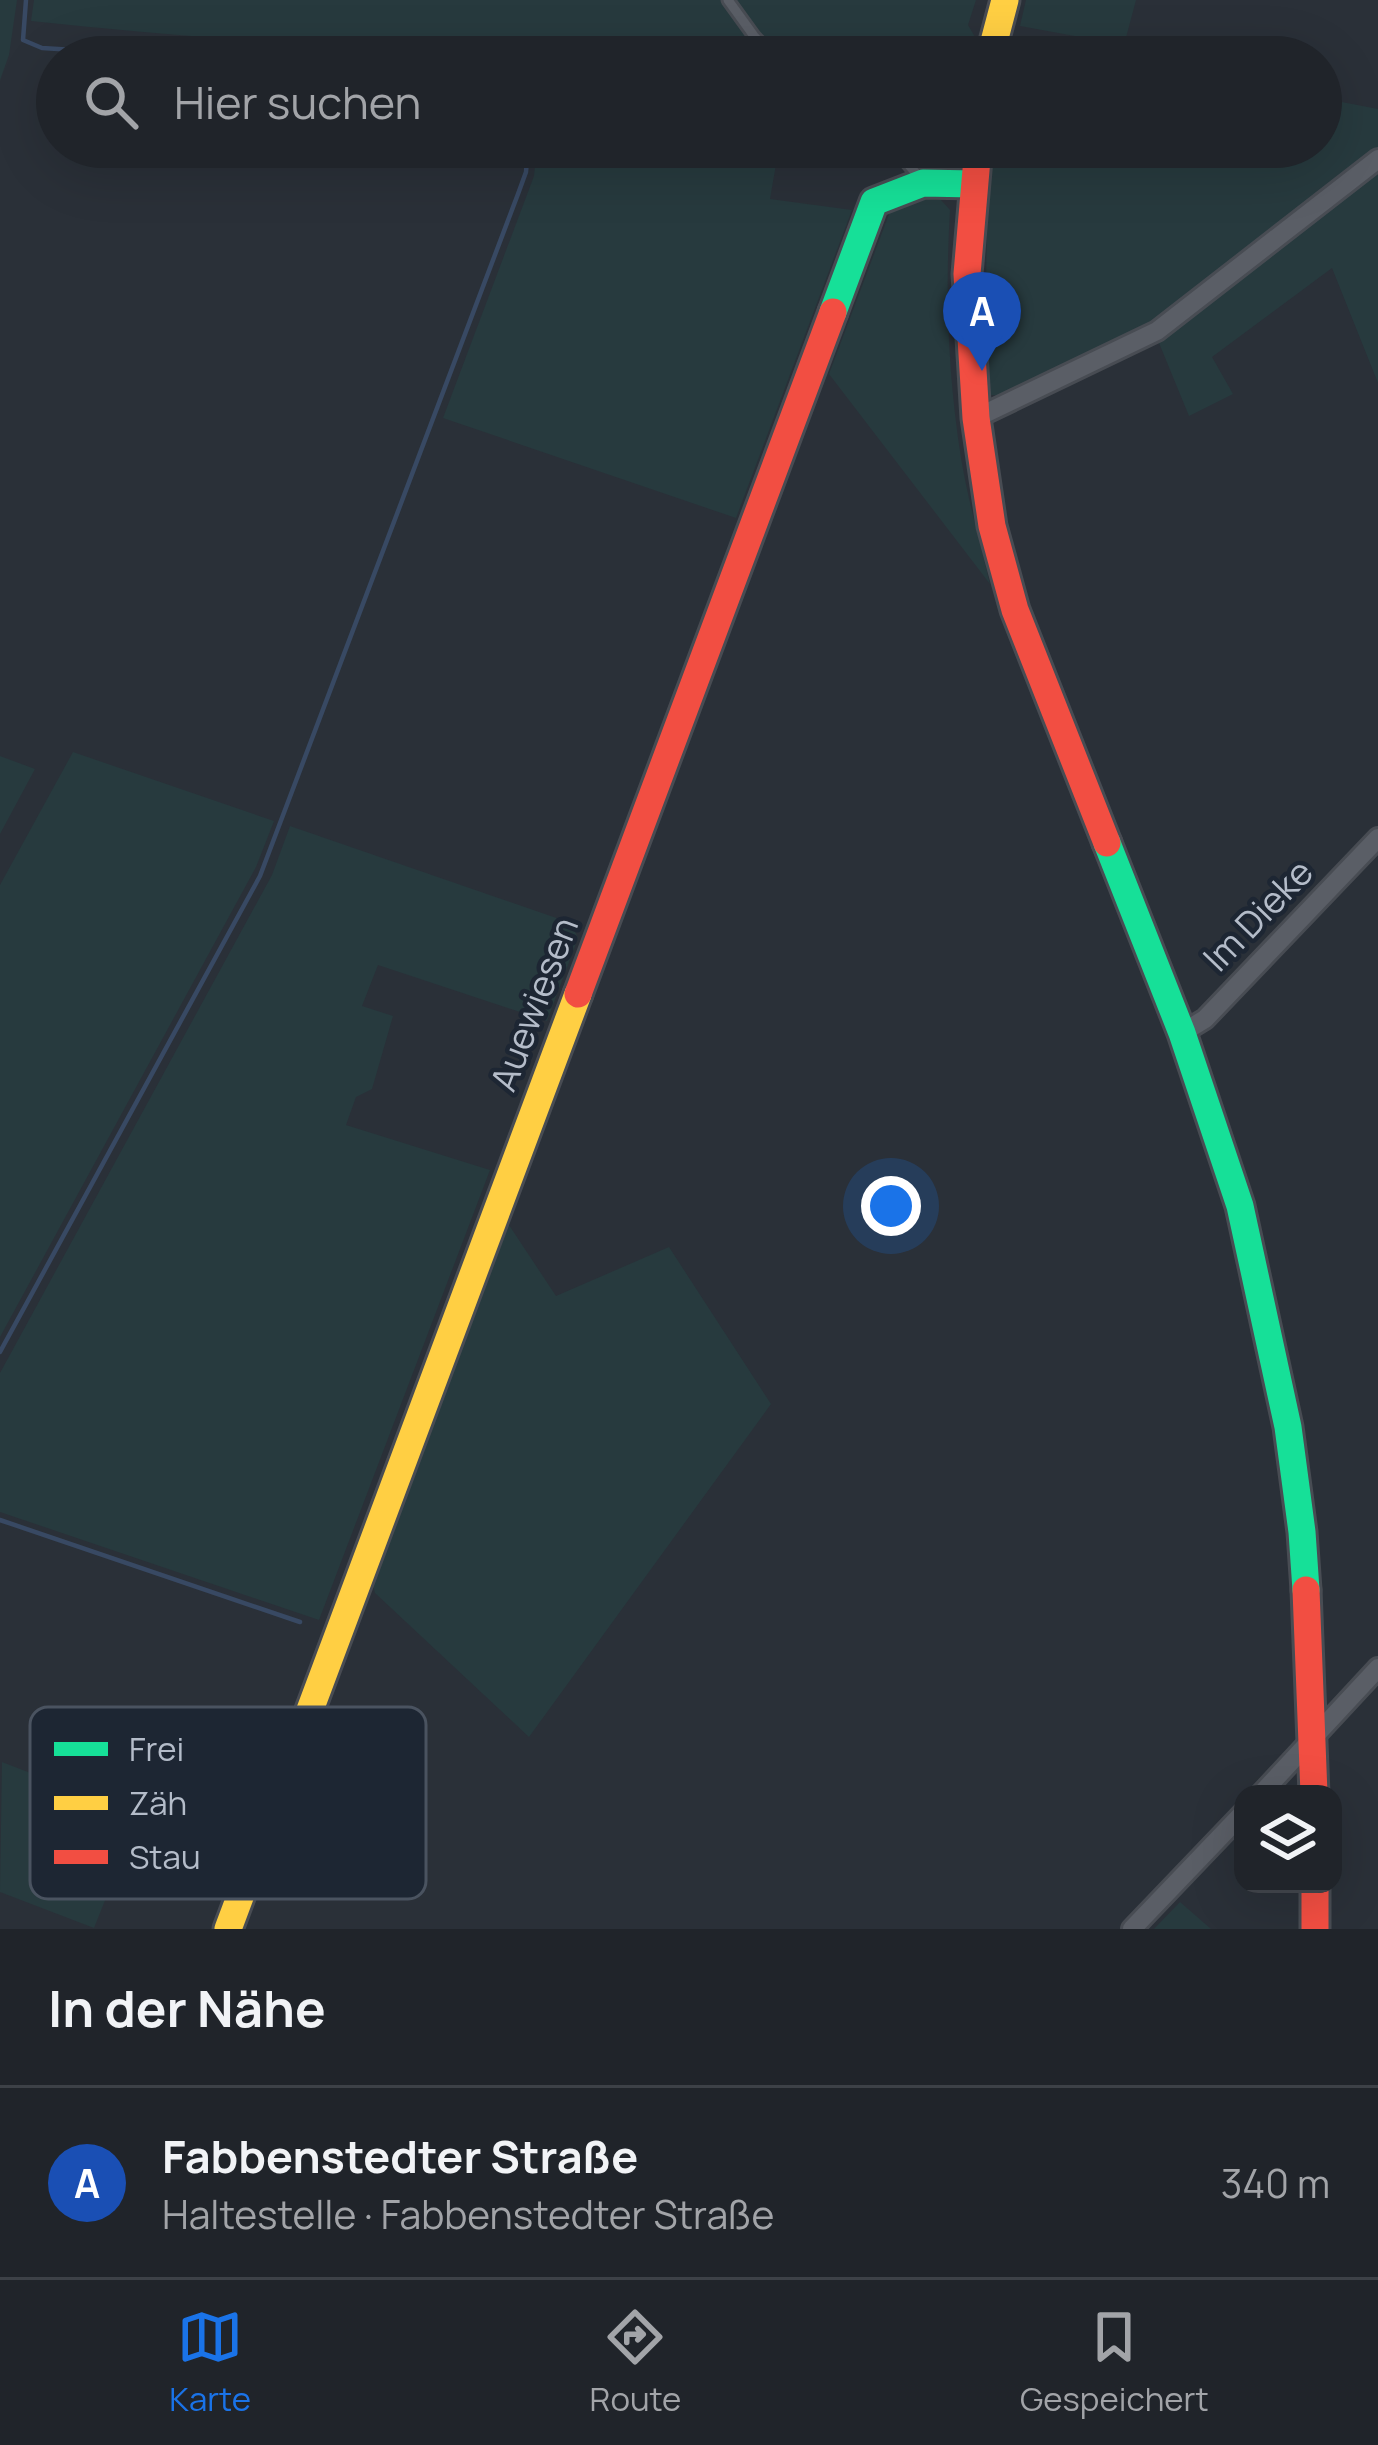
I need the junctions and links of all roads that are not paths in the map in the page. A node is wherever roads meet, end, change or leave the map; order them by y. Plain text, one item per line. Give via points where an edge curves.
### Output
1 (728, 0) edge
2 (1006, 0) edge
3 (754, 36) edge
4 (996, 36) edge
5 (1378, 159) edge
6 (910, 168) edge
7 (976, 168) edge
8 (923, 183) junction
9 (974, 184) junction
10 (976, 418) junction
11 (1378, 838) edge
12 (1182, 1034) junction
13 (1378, 1668) edge
14 (311, 1707) edge
15 (1314, 1738) junction
16 (1270, 1785) edge
17 (1314, 1785) edge
18 (1234, 1822) edge
19 (1315, 1893) edge
20 (239, 1899) edge
21 (228, 1929) edge
22 (1132, 1929) edge
23 (1315, 1929) edge

1 - 3 lane
2 - 4 street
5 - 10 street via 1157,331
6 - 8 lane
7 - 9 street
8 - 9 street, Auewiesen
8 - 14 street, Auewiesen via 874,202
9 - 10 street via 967,274
10 - 12 street via 1015,610
11 - 12 street, Im Dieke
12 - 15 street via 1240,1206 1288,1427
13 - 15 street
15 - 16 street
15 - 17 street
18 - 22 street
19 - 23 street
20 - 21 street, Auewiesen

